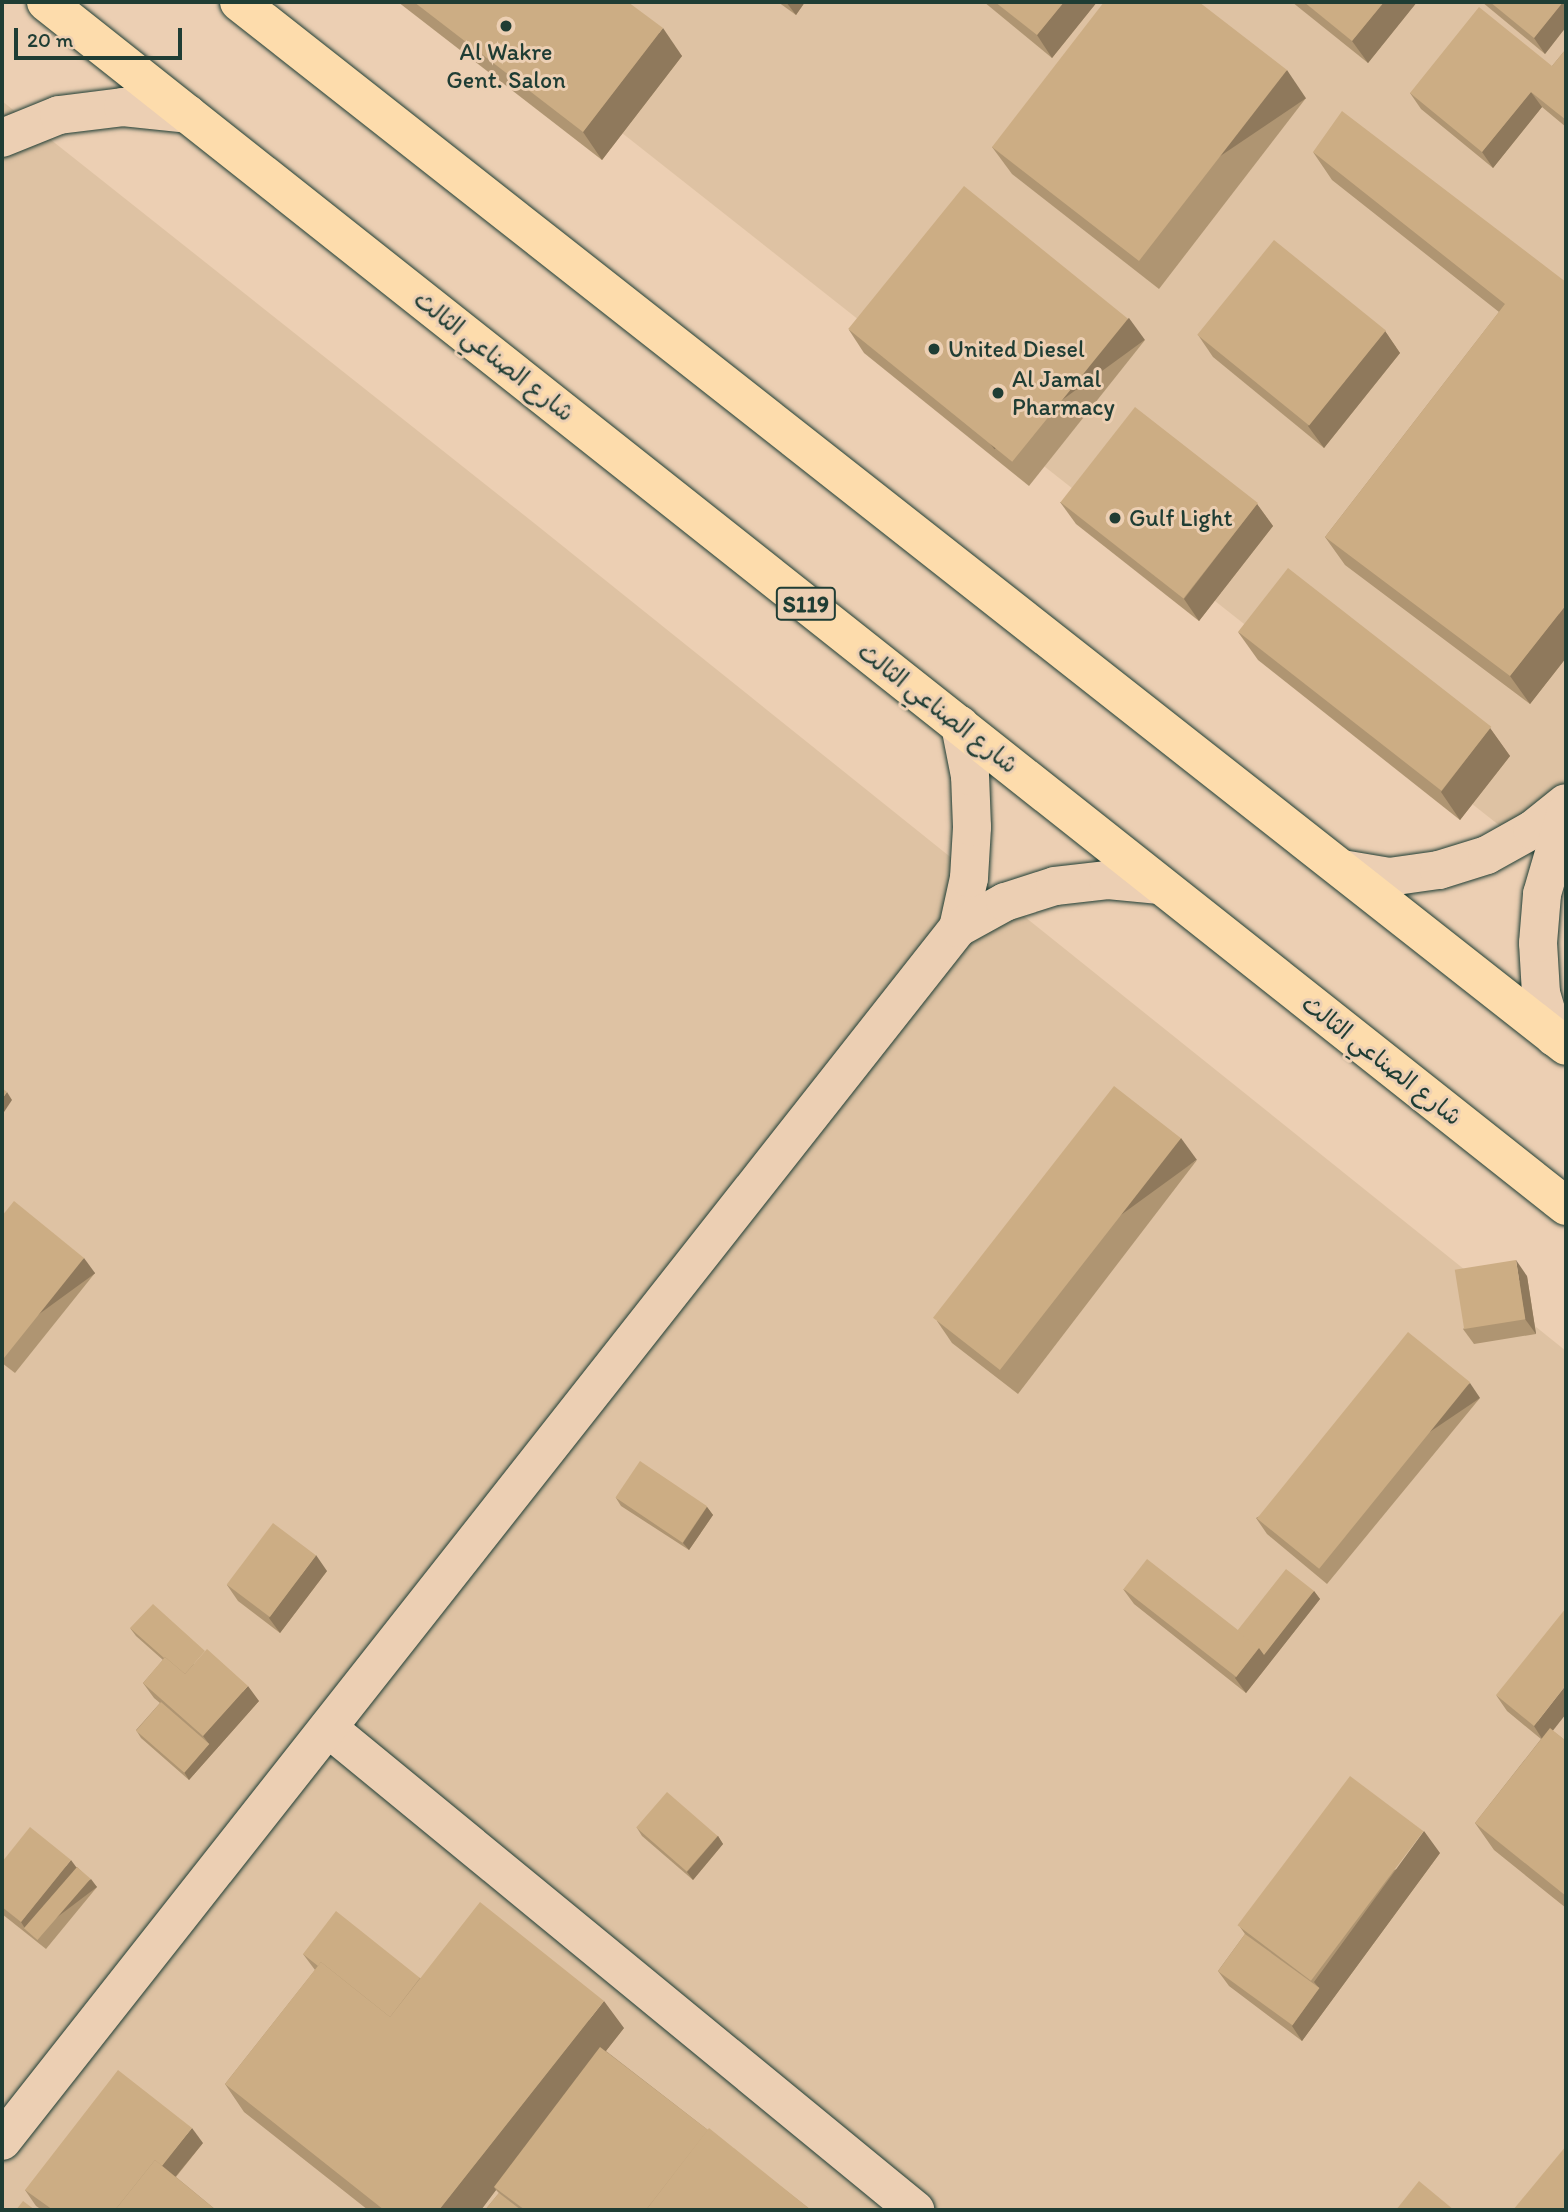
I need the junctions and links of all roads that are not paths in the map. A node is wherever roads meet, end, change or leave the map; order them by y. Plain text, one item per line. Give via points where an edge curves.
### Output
1 (46, 2) edge
2 (239, 2) edge
3 (188, 114) junction
4 (2, 138) edge
5 (960, 725) junction
6 (1566, 803) edge
7 (1566, 812) edge
8 (1342, 869) junction
9 (1160, 885) junction
10 (958, 928) junction
11 (1560, 1042) edge
12 (1566, 1206) edge
13 (328, 1728) junction
14 (2, 2141) edge
15 (915, 2210) edge

1 - 3 main road, شارع الصناعي الثالث / S119
2 - 8 main road
3 - 4 street via 123,107 59,115
3 - 5 main road, شارع الصناعي الثالث / S119
5 - 9 main road, شارع الصناعي الثالث / S119
5 - 10 street via 970,776 972,827 969,878
6 - 8 street via 1532,830 1488,855 1439,870 1389,877
7 - 11 street via 1542,894 1538,943 1541,993
8 - 11 main road
9 - 10 street via 1108,880 1055,886 1005,902
9 - 12 main road, شارع الصناعي الثالث / S119
10 - 13 street
13 - 14 street
13 - 15 street

